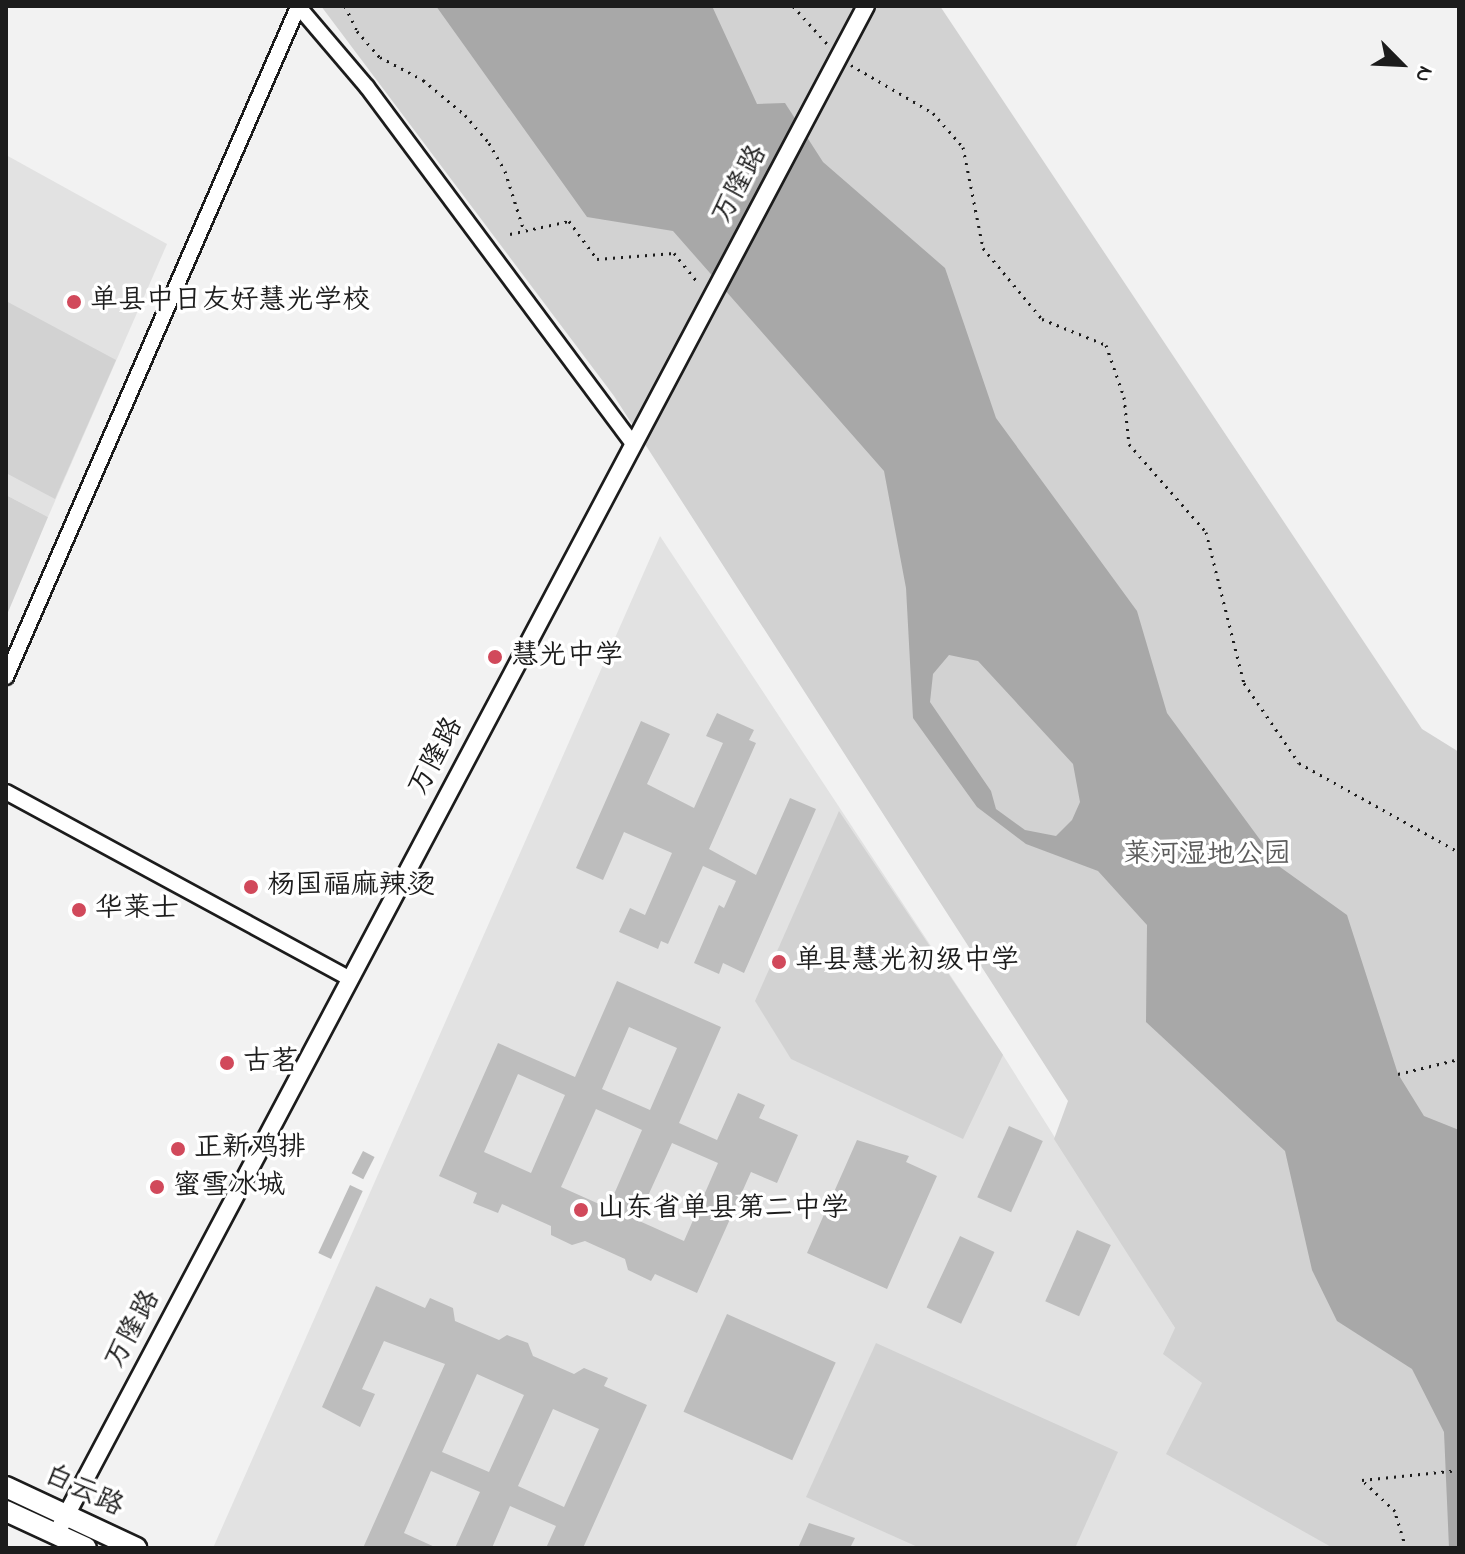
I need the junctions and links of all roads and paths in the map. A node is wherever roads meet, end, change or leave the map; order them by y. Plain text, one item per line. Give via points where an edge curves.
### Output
1 (298, 6) edge
2 (345, 6) edge
3 (793, 6) edge
4 (866, 6) edge
5 (839, 55) junction
6 (524, 231) junction
7 (510, 234) dead end
8 (696, 280) dead end
9 (633, 444) junction
10 (6, 677) edge
11 (6, 792) edge
12 (1459, 852) edge
13 (349, 978) junction
14 (1459, 1059) edge
15 (1398, 1074) dead end
16 (1459, 1470) edge
17 (6, 1487) edge
18 (6, 1511) edge
19 (66, 1515) junction
20 (56, 1534) junction
21 (86, 1548) edge
22 (136, 1548) edge
23 (1406, 1548) edge

1 - 9 street via 367,87
1 - 10 street
2 - 6 path via 357,31 380,57 423,80 489,143 505,171
3 - 5 path
4 - 5 street, 万隆路
5 - 9 street, 万隆路
5 - 12 path via 867,79 933,113 963,147 983,248 1042,319 1106,345 1124,397 1129,444 1206,532 1244,683 1299,763
6 - 7 path
6 - 8 path via 569,221 597,259 674,253
9 - 13 street, 万隆路
11 - 13 street
13 - 19 street, 万隆路
14 - 15 path
16 - 23 path via 1362,1480 1395,1511
17 - 19 main road, 白云路
18 - 20 main road, 白云路
19 - 20 street, 万隆路
19 - 22 main road, 白云路
20 - 21 main road, 白云路

